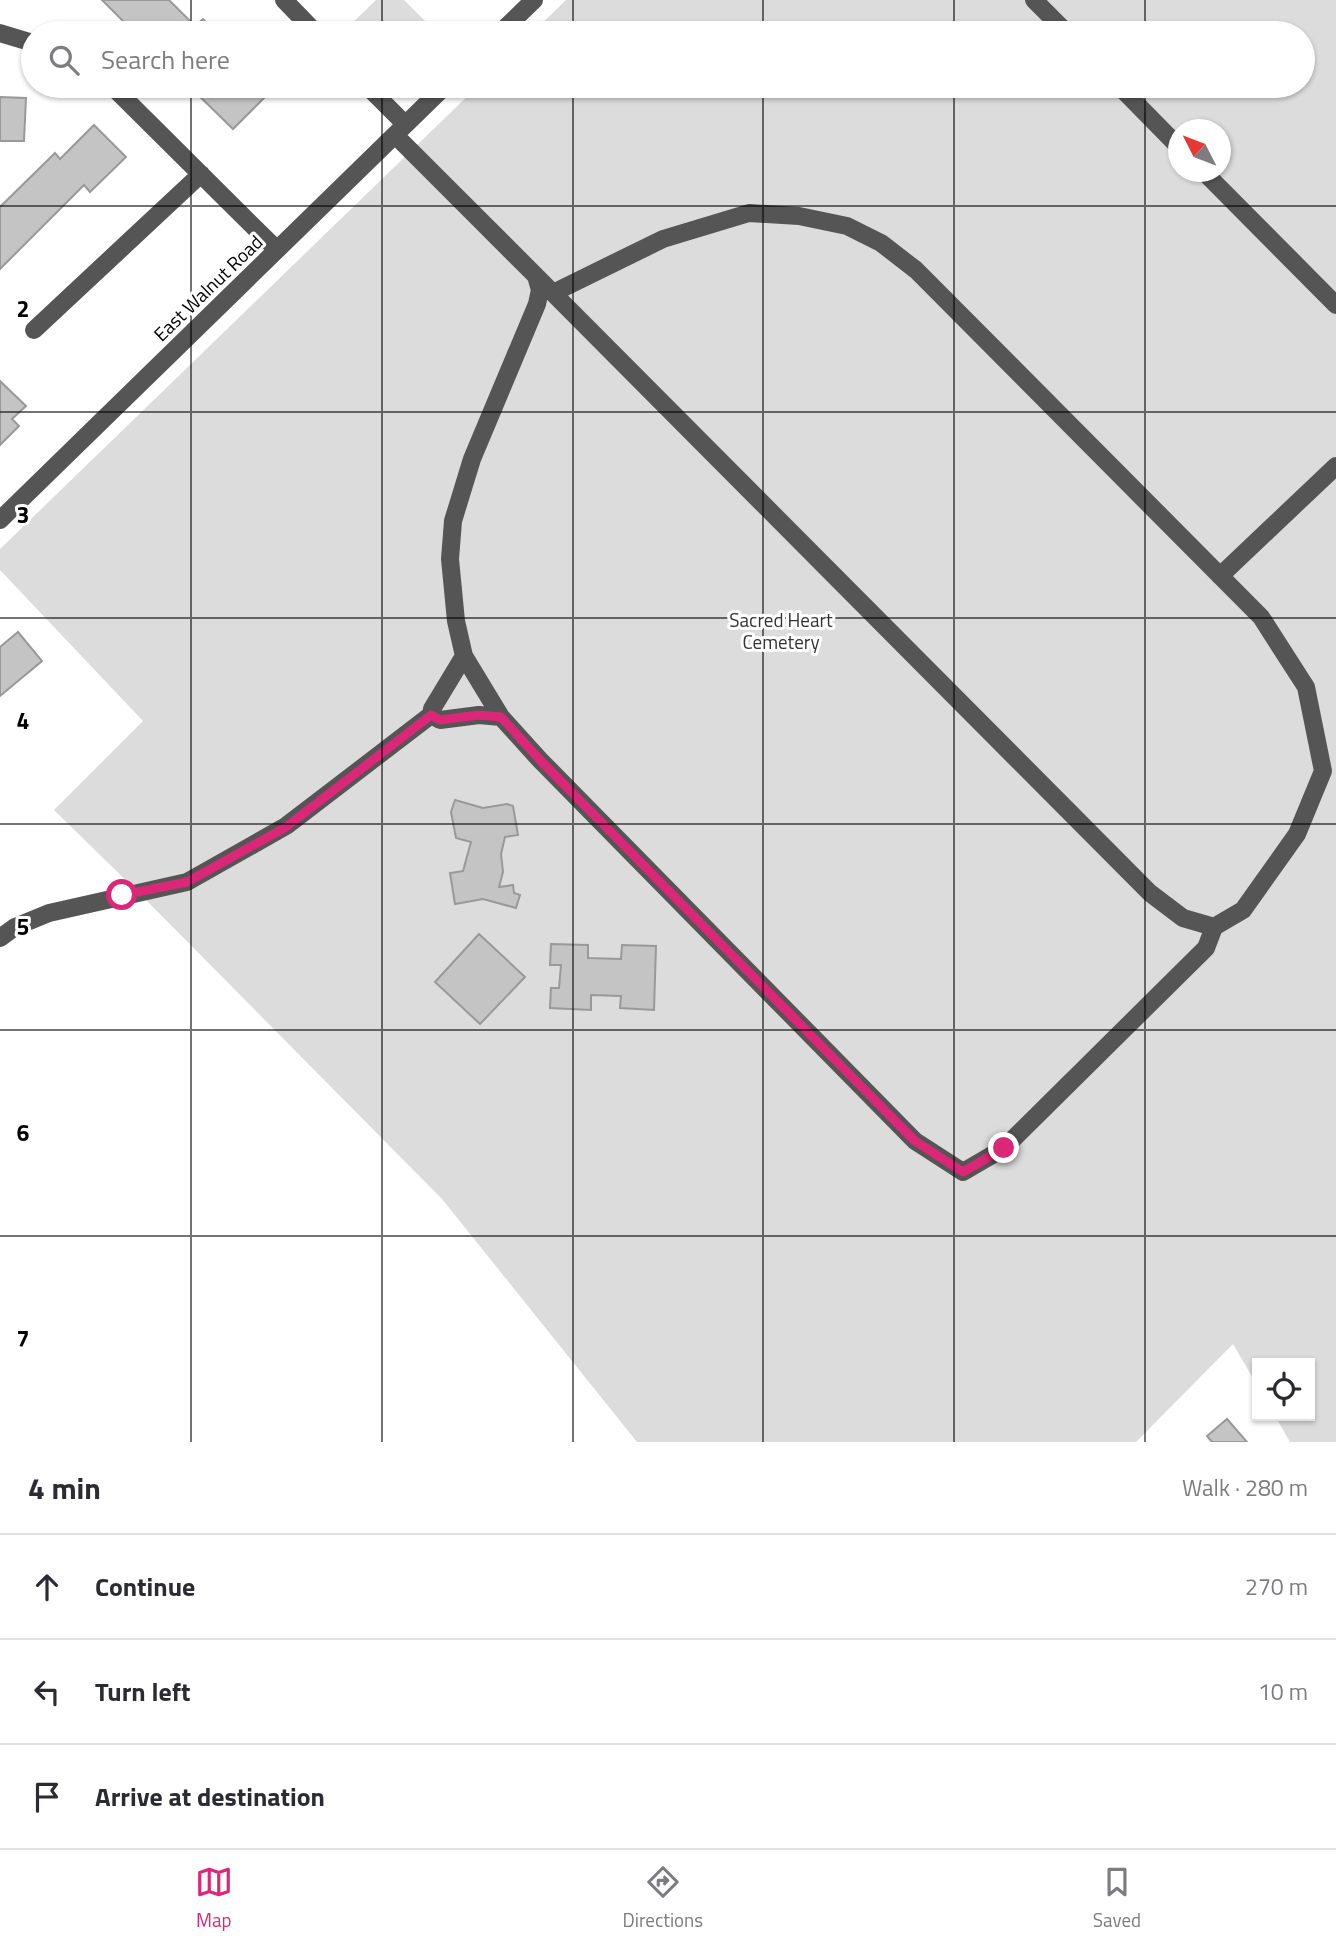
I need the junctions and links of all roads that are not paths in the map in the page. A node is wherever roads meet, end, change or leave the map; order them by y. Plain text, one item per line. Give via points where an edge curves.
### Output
1 (284, 0) edge
2 (534, 0) edge
3 (1034, 0) edge
4 (304, 21) edge
5 (512, 21) edge
6 (1055, 21) edge
7 (0, 33) edge
8 (21, 39) edge
9 (124, 98) edge
10 (376, 98) edge
11 (433, 98) edge
12 (1131, 98) edge
13 (400, 130) junction
14 (1168, 136) edge
15 (201, 174) junction
16 (1214, 182) edge
17 (277, 250) junction
18 (536, 276) junction
19 (552, 293) junction
20 (1336, 305) edge
21 (34, 330) dead end
22 (1336, 466) edge
23 (0, 520) edge
24 (1220, 576) junction
25 (464, 656) junction
26 (431, 715) junction
27 (501, 717) junction
28 (1214, 927) junction
29 (0, 938) edge

1 - 4 street
2 - 5 street
3 - 6 street
7 - 8 street
9 - 15 street
10 - 13 street
11 - 13 street, East Walnut Road
12 - 14 street
13 - 17 street, East Walnut Road
13 - 18 street
15 - 17 street
15 - 21 street
16 - 20 street
17 - 23 street, East Walnut Road
18 - 19 street
18 - 25 street via 537,304 471,459 453,522 450,559
19 - 24 street via 663,239 749,213 799,216 847,226 881,243 916,270
19 - 28 street via 1150,893 1183,918
22 - 24 street
24 - 28 street via 1261,617 1307,687 1323,771 1297,834 1243,910
25 - 26 street
25 - 27 street
26 - 27 street via 440,720
26 - 29 street via 286,827 187,882 49,913
27 - 28 street via 915,1141 963,1172 1004,1148 1206,948

